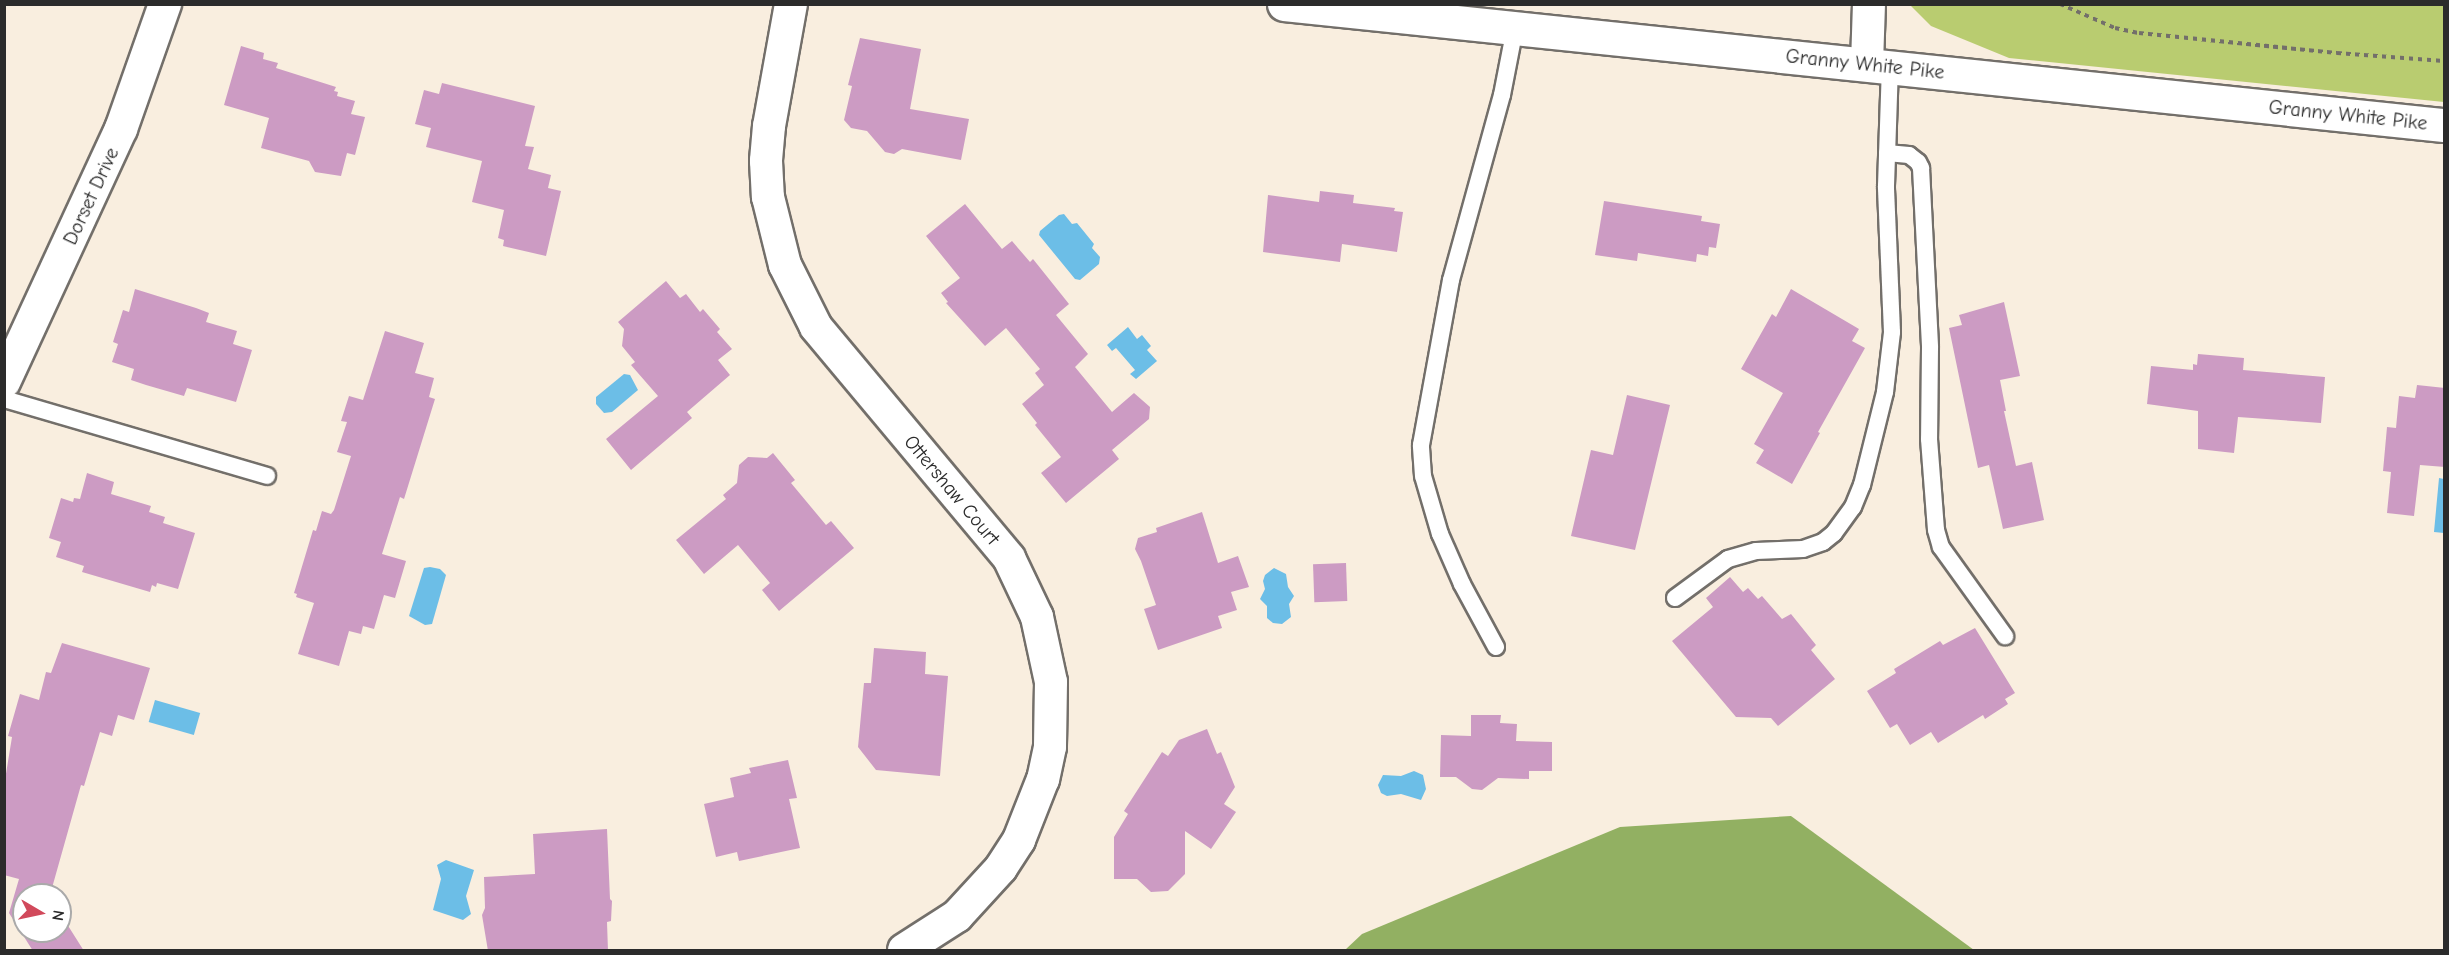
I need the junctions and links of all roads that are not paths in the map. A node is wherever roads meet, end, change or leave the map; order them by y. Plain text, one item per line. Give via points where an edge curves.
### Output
1 (165, 4) edge
2 (791, 4) edge
3 (1284, 4) edge
4 (1869, 4) edge
5 (1515, 28) junction
6 (1879, 65) junction
7 (2445, 126) edge
8 (1887, 153) junction
9 (4, 382) edge
10 (4, 399) edge
11 (267, 476) dead end
12 (1675, 598) dead end
13 (2006, 636) dead end
14 (1497, 647) dead end
15 (904, 951) edge

1 - 9 street, Dorset Drive via 121,129
2 - 15 street, Ottershaw Court via 766,161 772,220 785,265 816,327 837,356 1009,558 1037,617 1052,681 1050,747 1040,790 1019,840 1001,868 957,916
3 - 5 main road, Granny White Pike
4 - 6 street
5 - 6 main road, Granny White Pike
5 - 14 lane via 1502,95 1451,280 1421,445 1423,476 1440,534
6 - 7 main road, Granny White Pike
6 - 8 lane
8 - 12 lane via 1892,298 1889,366 1870,454 1853,507 1823,542 1803,549 1756,551 1728,559
8 - 13 lane via 1910,155 1921,168 1930,348 1929,439 1936,530 1941,547
10 - 11 lane

